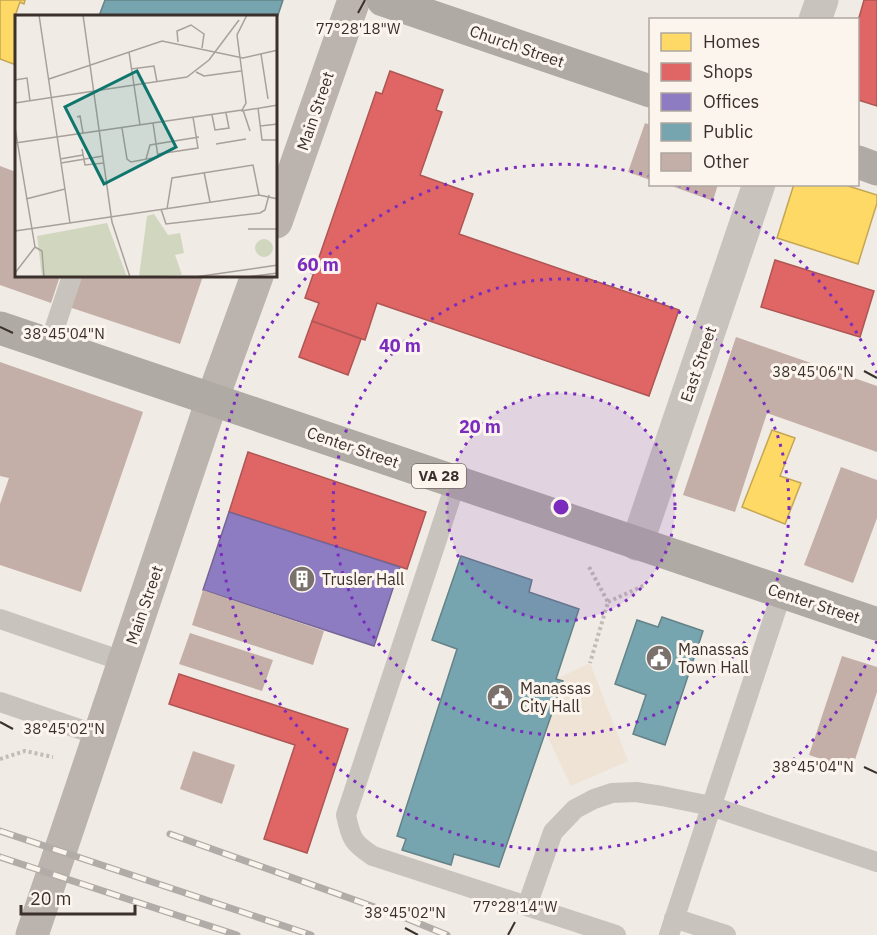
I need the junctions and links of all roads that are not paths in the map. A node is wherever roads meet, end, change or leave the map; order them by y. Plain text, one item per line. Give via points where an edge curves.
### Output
1 (354, 0) edge
2 (383, 0) edge
3 (822, 0) edge
4 (816, 18) edge
5 (649, 90) edge
6 (859, 162) edge
7 (877, 169) edge
8 (758, 186) edge
9 (278, 216) edge
10 (71, 278) edge
11 (256, 278) edge
12 (0, 328) edge
13 (49, 345) junction
14 (212, 400) junction
15 (456, 482) junction
16 (637, 544) junction
17 (782, 592) junction
18 (0, 619) edge
19 (877, 624) edge
20 (124, 662) junction
21 (0, 702) edge
22 (100, 736) junction
23 (711, 806) junction
24 (877, 862) edge
25 (527, 906) junction
26 (671, 926) edge
27 (32, 935) edge
28 (616, 935) edge
29 (726, 935) edge

1 - 9 street, Main Street
2 - 5 highway, Church Street
3 - 4 street
6 - 7 highway
8 - 16 street, East Street
10 - 13 lane
11 - 14 street, Main Street
12 - 13 highway, Center Street / VA 28
13 - 14 highway, Center Street / VA 28
14 - 15 highway, Center Street / VA 28
14 - 20 street, Main Street
15 - 16 highway, Center Street / VA 28
15 - 25 lane via 346,815 356,845 373,856
16 - 17 highway, Center Street / VA 28
17 - 19 highway, Center Street / VA 28
17 - 23 lane
18 - 20 lane
20 - 22 street, Main Street
21 - 22 lane
22 - 27 street, Main Street
23 - 24 lane
23 - 25 lane via 636,792 594,799 575,809 553,832
23 - 26 lane
25 - 28 lane
26 - 29 lane

